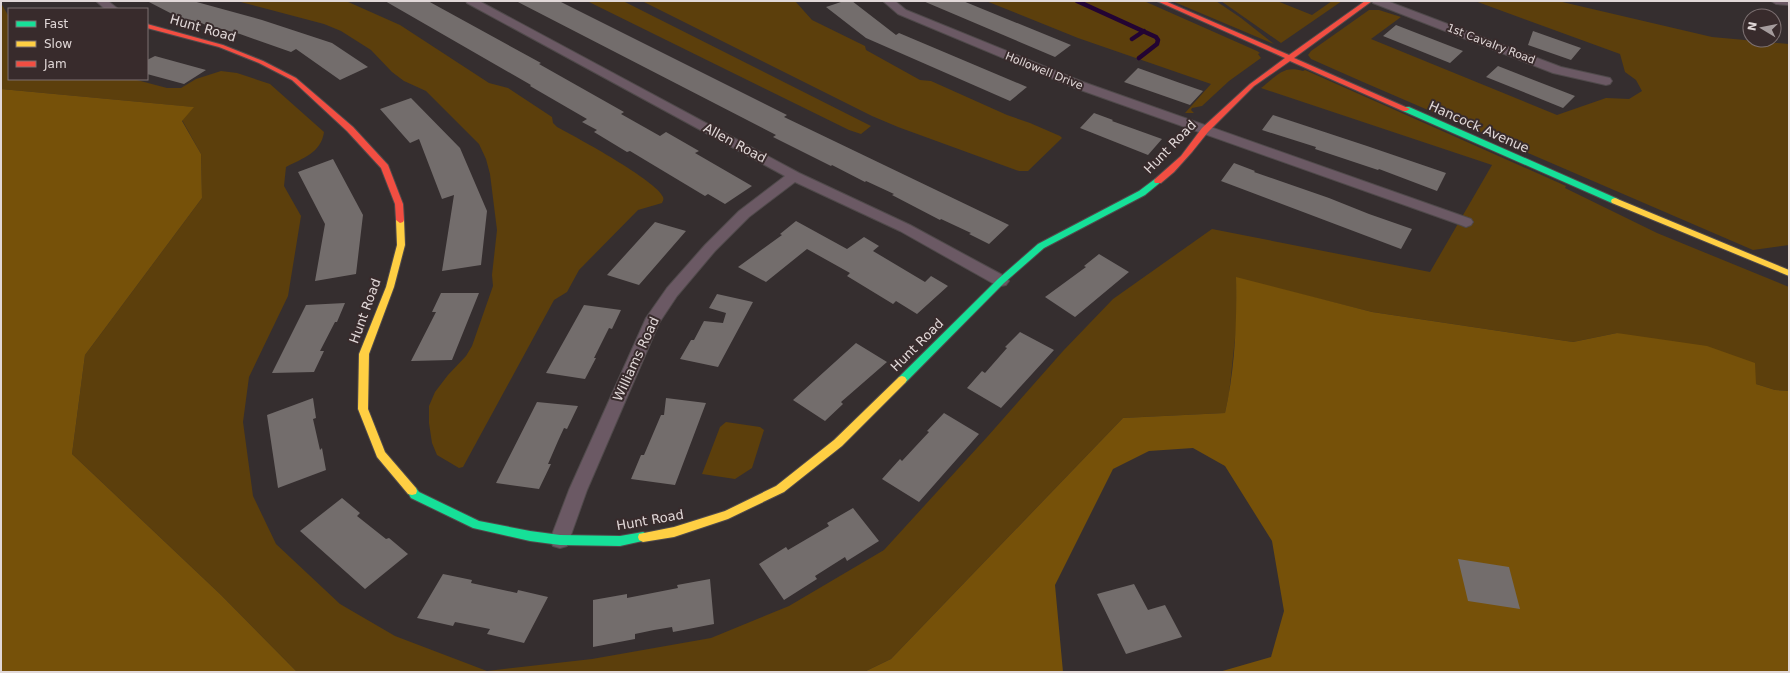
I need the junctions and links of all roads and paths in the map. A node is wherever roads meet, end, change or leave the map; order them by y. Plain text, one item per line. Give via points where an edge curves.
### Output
1 (101, 1) edge
2 (471, 1) edge
3 (888, 1) edge
4 (1160, 1) edge
5 (1369, 1) edge
6 (1377, 1) edge
7 (1776, 1) edge
8 (1789, 2) edge
9 (111, 8) edge
10 (148, 26) edge
11 (1290, 58) junction
12 (1606, 81) dead end
13 (1205, 130) junction
14 (794, 176) junction
15 (1466, 222) dead end
16 (1789, 273) edge
17 (1001, 281) junction
18 (560, 540) junction

1 - 9 street
2 - 14 street, Allen Road
3 - 13 street, Hollowell Drive via 902,12 1002,54 1079,85
4 - 11 street, Hancock Avenue
5 - 11 street, Hunt Road
6 - 12 street, 1st Cavalry Road via 1557,70
7 - 8 street
10 - 18 street, Hunt Road via 221,46 294,79 350,129 385,167 399,204 401,245 390,287 364,354 363,409 381,454 415,495 477,525
11 - 13 street, Hunt Road via 1252,85
11 - 16 street, Hancock Avenue via 1622,204
13 - 15 street, Hollowell Drive
13 - 17 street, Hunt Road via 1165,176 1142,193 1041,246
14 - 17 street, Allen Road via 905,228
14 - 18 street, Williams Road via 744,214 710,248 672,292 652,322 578,490
17 - 18 street, Hunt Road via 838,443 780,489 728,515 674,532 620,541

